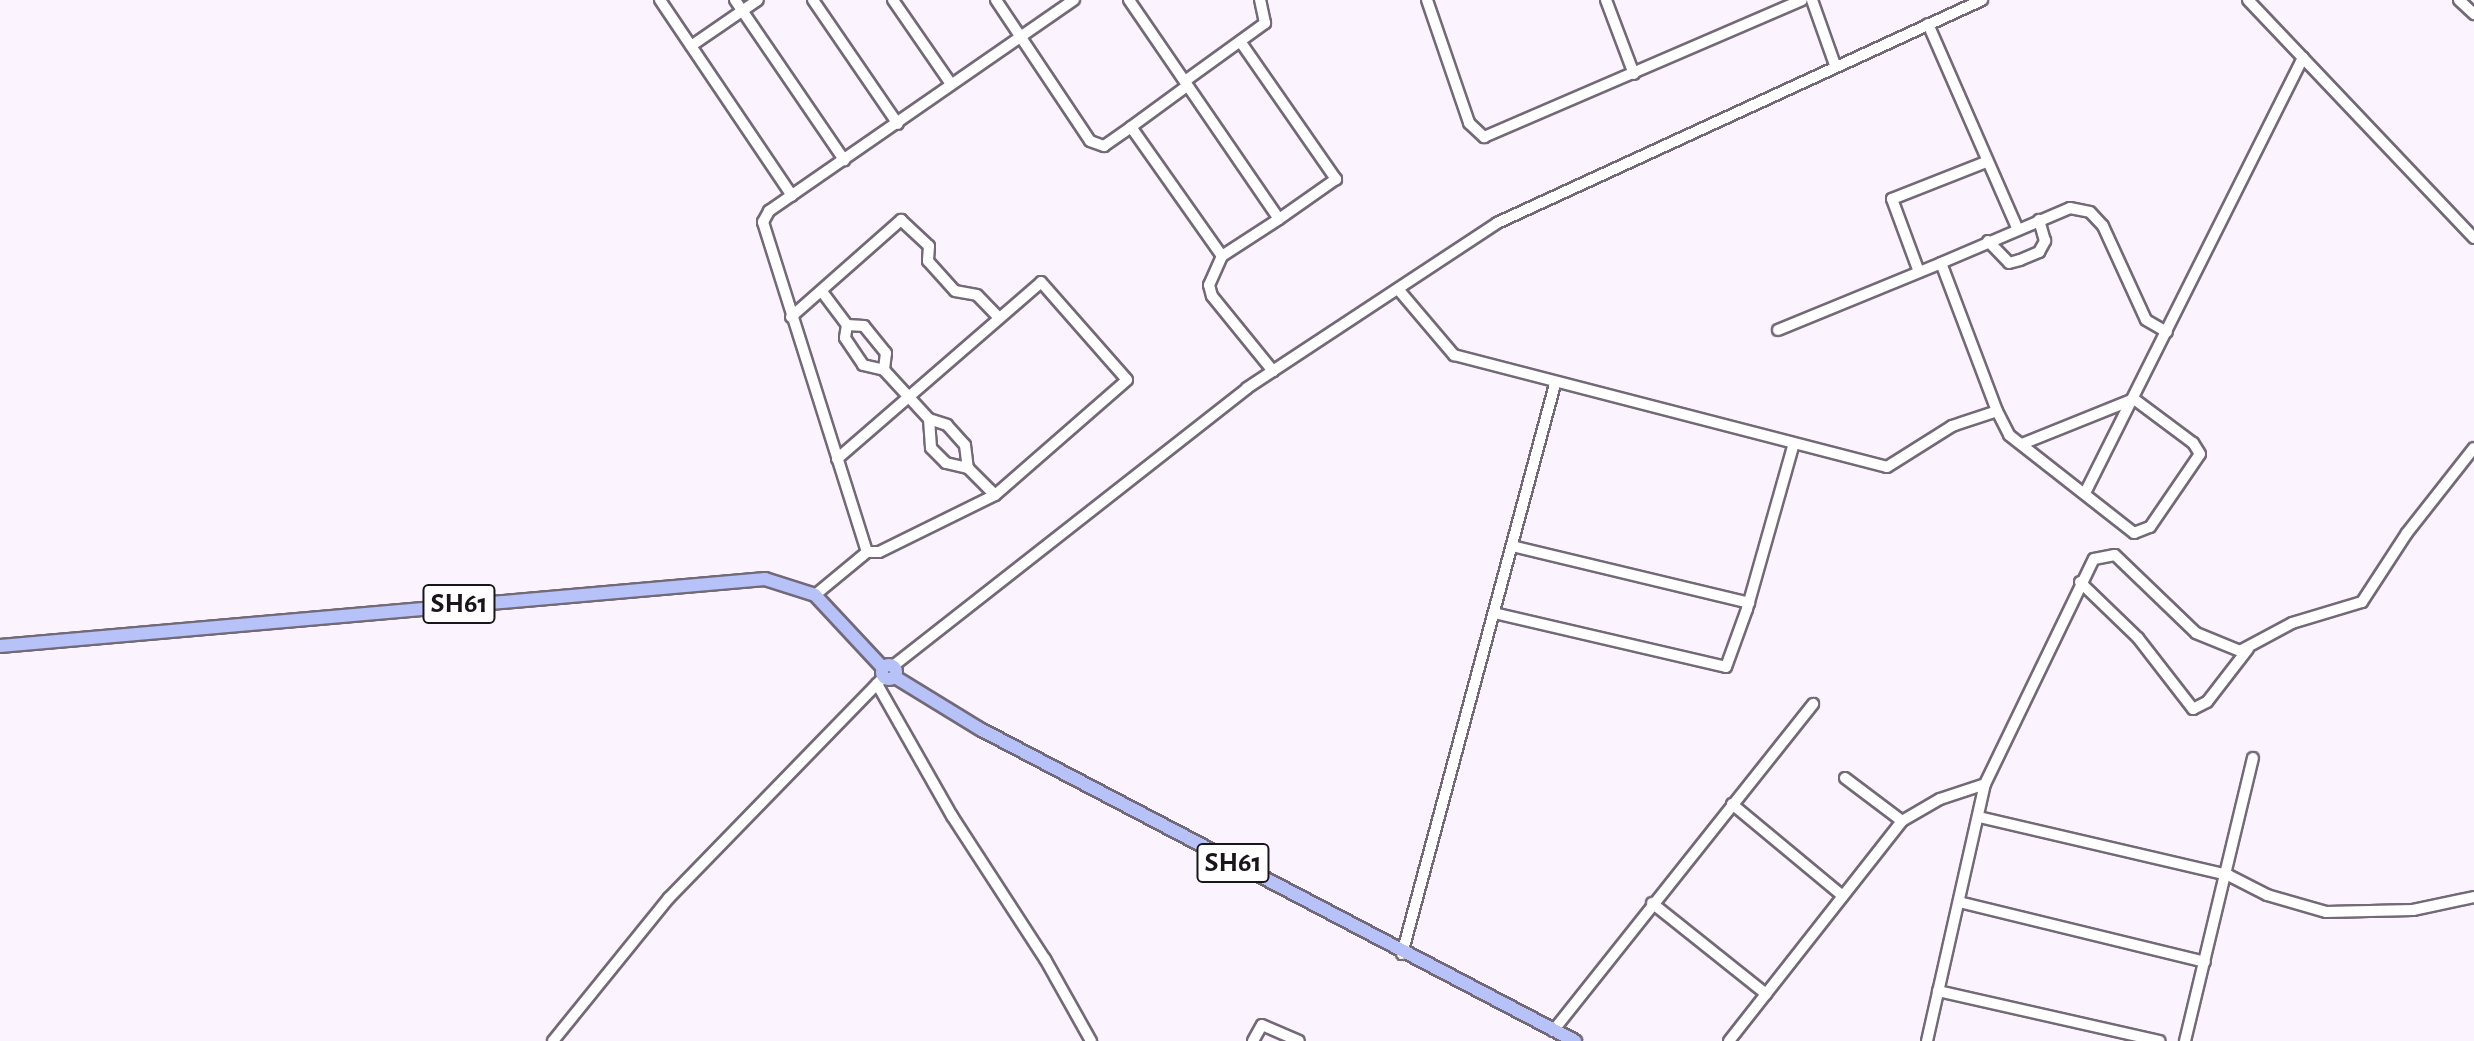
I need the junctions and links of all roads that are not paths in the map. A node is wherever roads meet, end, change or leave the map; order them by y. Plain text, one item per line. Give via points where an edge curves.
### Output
1 (660, 0) edge
2 (735, 0) edge
3 (758, 0) edge
4 (813, 0) edge
5 (893, 0) edge
6 (996, 0) edge
7 (1074, 0) edge
8 (1129, 0) edge
9 (1260, 0) edge
10 (1427, 0) edge
11 (1606, 0) edge
12 (1802, 0) edge
13 (1812, 0) edge
14 (1982, 0) edge
15 (2248, 0) edge
16 (2459, 0) edge
17 (1061, 3) edge
18 (743, 11) junction
19 (2474, 14) edge
20 (1928, 24) junction
21 (1021, 36) junction
22 (1242, 44) junction
23 (691, 46) junction
24 (2303, 58) junction
25 (1835, 65) junction
26 (1634, 74) junction
27 (951, 84) junction
28 (1186, 84) junction
29 (898, 124) junction
30 (1131, 127) junction
31 (844, 160) junction
32 (1986, 162) junction
33 (792, 196) junction
34 (1279, 219) junction
35 (2039, 220) junction
36 (2017, 228) junction
37 (2474, 238) edge
38 (1988, 241) junction
39 (1222, 256) junction
40 (1941, 263) junction
41 (1919, 272) junction
42 (1398, 289) junction
43 (823, 293) junction
44 (791, 317) junction
45 (999, 318) junction
46 (847, 325) junction
47 (1778, 330) dead end
48 (2167, 332) junction
49 (884, 370) junction
50 (1273, 371) junction
51 (1555, 384) junction
52 (907, 397) junction
53 (2134, 399) junction
54 (1997, 411) junction
55 (929, 419) junction
56 (2022, 444) junction
57 (1793, 446) junction
58 (2474, 448) edge
59 (837, 459) junction
60 (968, 468) junction
61 (2085, 493) junction
62 (995, 495) junction
63 (1512, 546) junction
64 (867, 552) junction
65 (2080, 582) junction
66 (815, 595) junction
67 (1749, 603) junction
68 (1494, 613) junction
69 (0, 646) edge
70 (2249, 648) junction
71 (886, 674) junction
72 (1813, 704) dead end
73 (2253, 758) dead end
74 (1845, 778) dead end
75 (1985, 784) junction
76 (1732, 804) junction
77 (1979, 817) junction
78 (1902, 821) junction
79 (2228, 875) junction
80 (1843, 896) junction
81 (2474, 897) edge
82 (1959, 902) junction
83 (1652, 903) junction
84 (1402, 954) junction
85 (2205, 962) junction
86 (1938, 991) junction
87 (1766, 994) junction
88 (1553, 1031) junction
89 (553, 1041) edge
90 (1091, 1041) edge
91 (1253, 1041) edge
92 (1299, 1041) edge
93 (1575, 1041) edge
94 (1729, 1041) edge
95 (1927, 1041) edge
96 (2159, 1041) edge
97 (2185, 1041) edge

1 - 23 street
2 - 18 street
3 - 18 street
4 - 29 street
5 - 27 street
6 - 21 street
7 - 17 street
8 - 28 street
9 - 22 street via 1265,23
10 - 26 street via 1477,136 1506,129
11 - 26 street
12 - 26 street
13 - 25 street
14 - 20 street
15 - 24 street
16 - 19 street
17 - 21 street
18 - 23 street
18 - 31 street
20 - 25 street
20 - 32 street
21 - 27 street
21 - 30 street via 1090,141 1104,146
22 - 28 street
22 - 34 street via 1336,179
23 - 33 street
24 - 37 street
24 - 48 street
25 - 42 street via 1497,223
27 - 29 street
28 - 30 street
28 - 34 street
29 - 31 street
30 - 39 street
31 - 33 street
32 - 36 street
32 - 41 street via 1892,199
33 - 44 street via 769,211 763,222
34 - 39 street
35 - 36 street
35 - 38 street via 2045,241 2039,252 2020,260 2009,263
35 - 48 street via 2070,208 2090,212 2103,226 2146,320
36 - 38 street
38 - 40 street
39 - 50 street via 1210,275 1212,296
40 - 41 street
40 - 54 street
41 - 47 street
42 - 50 street
42 - 51 street via 1454,355
43 - 44 street
43 - 45 street via 901,220 929,246 928,261 955,291 977,295
43 - 46 street
44 - 59 street
45 - 52 street
45 - 62 street via 1041,282 1127,380
46 - 49 street via 845,338 863,365
46 - 49 street via 864,326 879,344 886,353
48 - 53 street
49 - 52 street
50 - 71 street
51 - 57 street
51 - 63 street
52 - 55 street
52 - 59 street
53 - 56 street
53 - 61 street
53 - 61 street via 2193,443 2199,460 2140,534 2127,530
54 - 56 street via 2009,435
54 - 57 street via 1952,426 1887,467
55 - 60 street via 947,425 965,445
55 - 60 street via 931,448 946,463
56 - 61 street
57 - 67 street
58 - 70 street via 2407,533 2370,595 2346,610 2292,623
59 - 64 street
60 - 62 street
62 - 64 street via 879,552
63 - 67 street
63 - 68 street
64 - 66 street
65 - 70 street via 2100,554 2115,555 2196,633 2221,647
65 - 70 street via 2138,638 2193,709 2203,706
65 - 75 street
66 - 69 main road, SH61 via 765,579 730,578
66 - 71 main road, SH61
67 - 68 street via 1726,667
68 - 84 street
71 - 84 main road, SH61
71 - 89 street via 669,898
71 - 90 street via 952,816
72 - 76 street
73 - 79 street
74 - 78 street
75 - 77 street
75 - 78 street via 1940,799
76 - 80 street
76 - 83 street
77 - 79 street
77 - 82 street
78 - 80 street
79 - 81 street via 2288,902 2349,915 2413,910
79 - 85 street
80 - 87 street
82 - 85 street
82 - 86 street
83 - 87 street
83 - 88 street
84 - 88 main road, SH61
85 - 97 street
86 - 95 street
86 - 96 street
87 - 94 street
88 - 93 main road, SH61
91 - 92 street via 1262,1025

